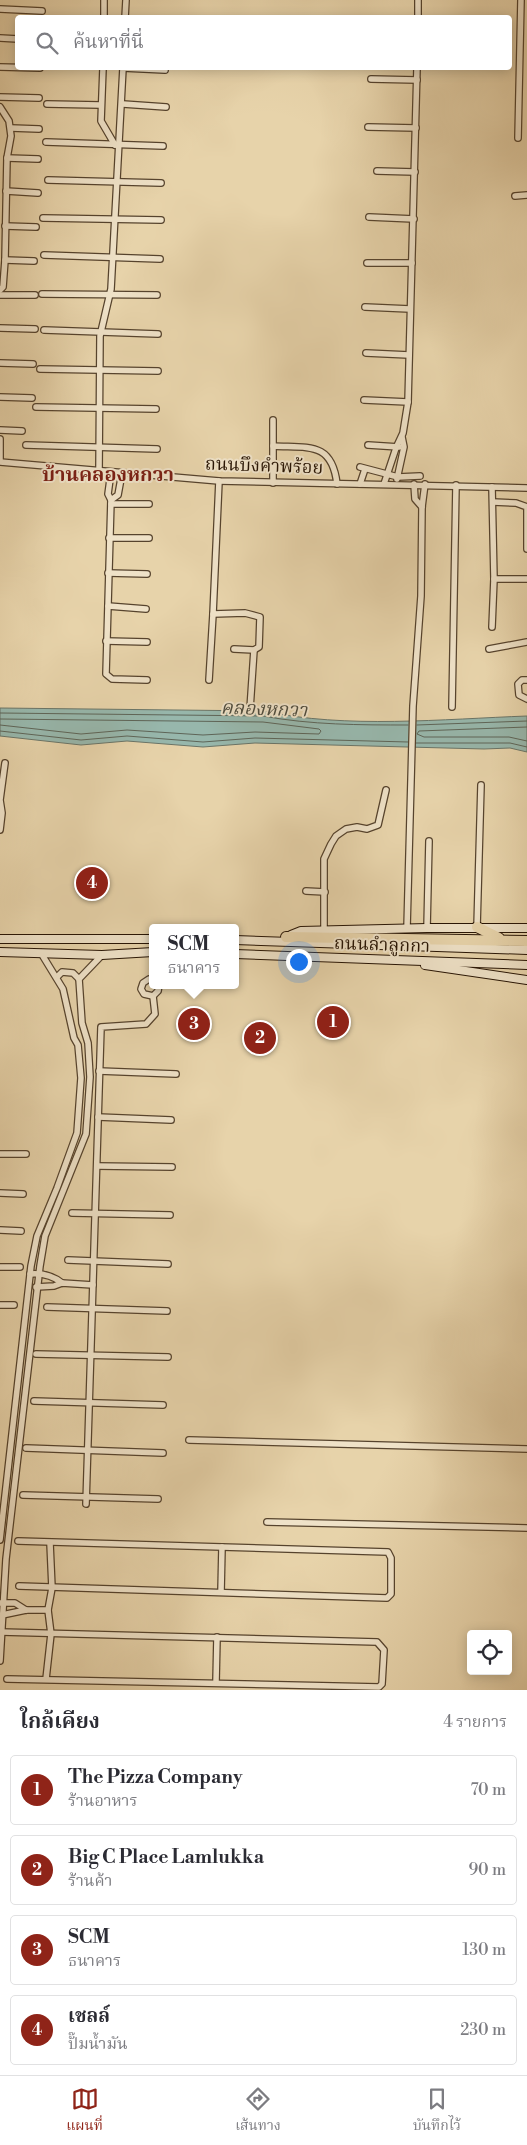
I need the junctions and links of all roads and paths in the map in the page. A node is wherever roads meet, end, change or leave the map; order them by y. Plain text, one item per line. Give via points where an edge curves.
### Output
1 (104, 0) edge
2 (126, 0) edge
3 (418, 0) edge
4 (521, 0) edge
5 (0, 9) edge
6 (524, 9) edge
7 (42, 11) dead end
8 (104, 15) edge
9 (125, 15) edge
10 (418, 15) edge
11 (0, 38) edge
12 (15, 38) edge
13 (0, 67) edge
14 (15, 67) edge
15 (103, 70) edge
16 (123, 70) edge
17 (417, 70) edge
18 (371, 80) dead end
19 (417, 80) junction
20 (0, 97) edge
21 (39, 98) dead end
22 (47, 104) dead end
23 (123, 104) junction
24 (100, 106) junction
25 (0, 107) edge
26 (166, 107) dead end
27 (368, 127) dead end
28 (11, 128) junction
29 (416, 128) junction
30 (39, 129) dead end
31 (518, 138) dead end
32 (46, 142) dead end
33 (118, 145) junction
34 (163, 146) dead end
35 (7, 158) junction
36 (38, 159) dead end
37 (377, 171) dead end
38 (415, 172) junction
39 (48, 180) dead end
40 (117, 182) junction
41 (161, 183) dead end
42 (6, 191) junction
43 (38, 193) dead end
44 (527, 195) edge
45 (515, 196) dead end
46 (369, 217) dead end
47 (43, 218) dead end
48 (414, 219) junction
49 (161, 220) dead end
50 (116, 221) junction
51 (5, 226) junction
52 (36, 227) dead end
53 (44, 255) dead end
54 (113, 257) junction
55 (160, 259) dead end
56 (6, 260) junction
57 (34, 261) dead end
58 (367, 263) dead end
59 (412, 263) junction
60 (0, 290) edge
61 (110, 294) junction
62 (0, 295) edge
63 (157, 296) dead end
64 (365, 307) dead end
65 (410, 309) junction
66 (0, 328) edge
67 (35, 329) dead end
68 (44, 330) dead end
69 (101, 332) junction
70 (158, 334) dead end
71 (366, 353) dead end
72 (409, 355) junction
73 (0, 363) edge
74 (33, 364) dead end
75 (40, 369) dead end
76 (100, 370) junction
77 (158, 371) dead end
78 (0, 397) edge
79 (32, 398) dead end
80 (364, 400) dead end
81 (408, 402) junction
82 (36, 407) dead end
83 (100, 407) junction
84 (156, 409) dead end
85 (273, 420) dead end
86 (0, 430) edge
87 (22, 430) dead end
88 (402, 437) junction
89 (0, 439) edge
90 (368, 444) dead end
91 (26, 445) dead end
92 (273, 446) junction
93 (404, 447) junction
94 (99, 448) junction
95 (396, 448) junction
96 (157, 449) dead end
97 (0, 462) edge
98 (99, 471) junction
99 (111, 472) junction
100 (122, 473) junction
101 (388, 474) junction
102 (398, 476) junction
103 (420, 476) dead end
104 (219, 481) junction
105 (273, 483) junction
106 (337, 484) junction
107 (360, 484) junction
108 (384, 484) junction
109 (395, 484) junction
110 (414, 484) junction
111 (425, 484) junction
112 (456, 485) junction
113 (492, 487) junction
114 (527, 488) edge
115 (111, 502) junction
116 (493, 502) junction
117 (149, 504) dead end
118 (422, 507) junction
119 (109, 538) junction
120 (149, 538) dead end
121 (527, 549) edge
122 (108, 573) junction
123 (147, 574) dead end
124 (494, 579) junction
125 (527, 579) edge
126 (108, 606) junction
127 (146, 609) dead end
128 (213, 614) junction
129 (492, 626) dead end
130 (106, 642) junction
131 (147, 642) dead end
132 (527, 642) edge
133 (234, 649) dead end
134 (489, 649) dead end
135 (254, 650) junction
136 (147, 680) dead end
137 (209, 680) dead end
138 (527, 680) edge
139 (527, 699) edge
140 (452, 707) dead end
141 (250, 708) dead end
142 (5, 763) dead end
143 (481, 785) dead end
144 (386, 790) dead end
145 (0, 830) edge
146 (429, 841) dead end
147 (306, 891) dead end
148 (326, 892) junction
149 (477, 927) junction
150 (407, 928) junction
151 (426, 928) junction
152 (527, 928) edge
153 (324, 931) junction
154 (286, 937) junction
155 (0, 939) edge
156 (149, 939) edge
157 (239, 940) edge
158 (502, 940) junction
159 (269, 941) junction
160 (527, 941) edge
161 (527, 950) edge
162 (0, 952) edge
163 (149, 952) edge
164 (41, 953) junction
165 (239, 954) edge
166 (102, 955) junction
167 (408, 961) junction
168 (527, 964) edge
169 (443, 970) junction
170 (527, 974) edge
171 (57, 977) junction
172 (79, 979) junction
173 (149, 980) edge
174 (527, 980) edge
175 (158, 989) edge
176 (154, 996) junction
177 (80, 1002) junction
178 (67, 1003) junction
179 (85, 1034) junction
180 (74, 1038) junction
181 (99, 1071) junction
182 (176, 1074) dead end
183 (98, 1117) junction
184 (171, 1120) dead end
185 (0, 1154) edge
186 (26, 1154) dead end
187 (97, 1166) junction
188 (172, 1167) dead end
189 (63, 1173) junction
190 (71, 1176) junction
191 (0, 1193) edge
192 (24, 1194) dead end
193 (72, 1213) dead end
194 (94, 1214) junction
195 (170, 1215) dead end
196 (0, 1230) edge
197 (21, 1231) dead end
198 (68, 1260) dead end
199 (94, 1261) junction
200 (168, 1264) dead end
201 (0, 1267) edge
202 (20, 1267) dead end
203 (39, 1273) junction
204 (30, 1274) junction
205 (62, 1283) junction
206 (93, 1285) junction
207 (29, 1287) junction
208 (37, 1287) junction
209 (0, 1305) edge
210 (14, 1305) dead end
211 (47, 1307) dead end
212 (92, 1308) junction
213 (167, 1311) dead end
214 (36, 1354) dead end
215 (91, 1355) junction
216 (168, 1357) dead end
217 (16, 1395) junction
218 (25, 1396) junction
219 (34, 1402) dead end
220 (89, 1403) junction
221 (163, 1405) dead end
222 (188, 1440) dead end
223 (26, 1448) dead end
224 (527, 1449) edge
225 (88, 1450) junction
226 (163, 1453) dead end
227 (23, 1495) dead end
228 (86, 1496) junction
229 (158, 1499) dead end
230 (4, 1500) junction
231 (13, 1501) junction
232 (86, 1504) dead end
233 (267, 1522) dead end
234 (527, 1528) edge
235 (0, 1540) edge
236 (18, 1541) dead end
237 (50, 1543) junction
238 (222, 1547) junction
239 (19, 1586) dead end
240 (52, 1588) junction
241 (221, 1592) junction
242 (2, 1603) edge
243 (26, 1610) junction
244 (48, 1610) junction
245 (2, 1615) edge
246 (1, 1632) junction
247 (51, 1634) junction
248 (218, 1637) junction
249 (0, 1661) edge
250 (7, 1679) dead end
251 (46, 1679) junction
252 (216, 1682) junction

1 - 8 street
2 - 9 street
3 - 10 street
4 - 6 street
5 - 7 street
6 - 31 street
11 - 12 street
13 - 14 street
15 - 24 street
16 - 23 street
17 - 19 street
18 - 19 street
19 - 29 street
20 - 21 street
22 - 24 street
23 - 26 street
23 - 33 street
24 - 33 street via 103,126
25 - 28 street via 6,113
27 - 29 street
28 - 30 street
28 - 35 street
29 - 38 street
32 - 33 street
33 - 34 street
33 - 40 street
35 - 36 street
35 - 42 street
37 - 38 street
38 - 48 street
39 - 40 street
40 - 41 street
40 - 50 street
42 - 43 street
42 - 51 street
44 - 45 street
46 - 48 street
47 - 50 street
48 - 59 street
49 - 50 street
50 - 54 street
51 - 52 street
51 - 56 street
53 - 54 street
54 - 55 street
54 - 61 street
56 - 57 street
56 - 60 street
58 - 59 street
59 - 65 street
61 - 62 street
61 - 63 street
61 - 69 street
64 - 65 street
65 - 72 street
66 - 67 street
68 - 69 street
69 - 70 street
69 - 76 street
71 - 72 street
72 - 81 street
73 - 74 street
75 - 76 street
76 - 77 street
76 - 83 street
78 - 79 street
80 - 81 street
81 - 88 street
82 - 83 street
83 - 84 street
83 - 94 street
85 - 92 street
86 - 87 street
88 - 93 street
88 - 95 street
89 - 97 street
90 - 95 street
91 - 94 street
92 - 105 street
92 - 106 street via 316,448 326,453
93 - 95 street
93 - 102 street
94 - 96 street
94 - 98 street
95 - 101 street
97 - 98 street, ถนนบึงคำพร้อย
98 - 99 street, ถนนบึงคำพร้อย
99 - 100 street, ถนนบึงคำพร้อย
99 - 115 street via 108,494
100 - 104 street, ถนนบึงคำพร้อย
100 - 115 street via 118,495
101 - 102 street
101 - 107 street via 362,468
101 - 108 street
102 - 103 street
102 - 109 street
104 - 105 street, ถนนบึงคำพร้อย
104 - 128 street
105 - 106 street, ถนนบึงคำพร้อย
106 - 107 street, ถนนบึงคำพร้อย
107 - 108 street, ถนนบึงคำพร้อย
108 - 109 street, ถนนบึงคำพร้อย
109 - 110 street, ถนนบึงคำพร้อย
110 - 111 street, ถนนบึงคำพร้อย
110 - 118 street via 415,499
111 - 112 street, ถนนบึงคำพร้อย
111 - 118 street
112 - 113 street, ถนนบึงคำพร้อย
112 - 140 street
113 - 114 street, ถนนบึงคำพร้อย
113 - 116 street
115 - 117 street
115 - 119 street
116 - 121 street via 527,507
116 - 124 street
118 - 150 street via 421,596 410,761
119 - 120 street
119 - 122 street
122 - 123 street
122 - 126 street
124 - 125 street
124 - 129 street
126 - 127 street
126 - 130 street
128 - 135 street via 260,617 259,647
128 - 137 street
130 - 131 street
130 - 136 street via 108,677
132 - 134 street
133 - 135 street
135 - 141 street
138 - 139 street via 518,684 521,698
142 - 145 street
143 - 149 street
144 - 148 street via 378,825 367,829 346,829 331,844 324,859
146 - 151 street
147 - 148 street
148 - 153 street
149 - 151 main road
149 - 152 main road
149 - 158 highway
150 - 151 main road
150 - 153 main road
153 - 154 main road via 301,932
154 - 158 highway
154 - 159 main road
155 - 156 main road
157 - 159 main road, ถนนลำลูกกา
158 - 160 highway
159 - 161 main road, ถนนลำลูกกา
162 - 164 main road
163 - 166 main road
164 - 166 main road
164 - 171 street
165 - 167 main road, ถนนลำลูกกา
166 - 172 street
167 - 168 main road, ถนนลำลูกกา
167 - 169 main road
169 - 170 main road
169 - 174 main road
171 - 172 street via 62,972 73,973
171 - 178 street
172 - 177 street
173 - 176 street via 145,980 141,989 147,996
175 - 176 street
176 - 181 street via 155,1014 146,1024 101,1027
177 - 178 street
177 - 179 street
178 - 180 street
179 - 180 street
179 - 190 street via 90,1077 86,1134
180 - 189 street via 78,1045 81,1078 80,1110 77,1133
181 - 182 street
181 - 183 street
183 - 184 street
183 - 187 street
185 - 186 street
187 - 188 street
187 - 194 street
189 - 190 street
189 - 204 street via 36,1236
190 - 203 street via 45,1236
191 - 192 street
193 - 194 street
194 - 195 street
194 - 199 street
196 - 197 street
198 - 199 street
199 - 200 street
199 - 206 street
201 - 202 street
203 - 204 street
203 - 205 street
203 - 208 street
204 - 207 street
205 - 206 street
205 - 208 street
206 - 212 street
207 - 208 street
207 - 217 street
208 - 218 street
209 - 210 street
211 - 212 street
212 - 213 street
212 - 215 street
214 - 215 street
215 - 216 street
215 - 220 street
217 - 218 street
217 - 230 street
218 - 231 street
219 - 220 street
220 - 221 street
220 - 225 street
222 - 224 street
223 - 225 street
225 - 226 street
225 - 228 street
227 - 228 street
228 - 229 street
228 - 232 street
230 - 231 street
230 - 235 street
231 - 242 street
233 - 234 street
236 - 237 street
237 - 238 street
237 - 240 street
238 - 241 street
238 - 241 street via 388,1552 391,1558 391,1594 387,1598
239 - 240 street
240 - 241 street
240 - 244 street
242 - 243 street via 15,1603
242 - 245 street
243 - 244 street
243 - 245 street
244 - 247 street
245 - 246 street
246 - 247 street
246 - 249 street
247 - 248 street
247 - 251 street
248 - 252 street
248 - 252 street via 377,1642 384,1650 382,1684 379,1687
250 - 251 street
251 - 252 street

